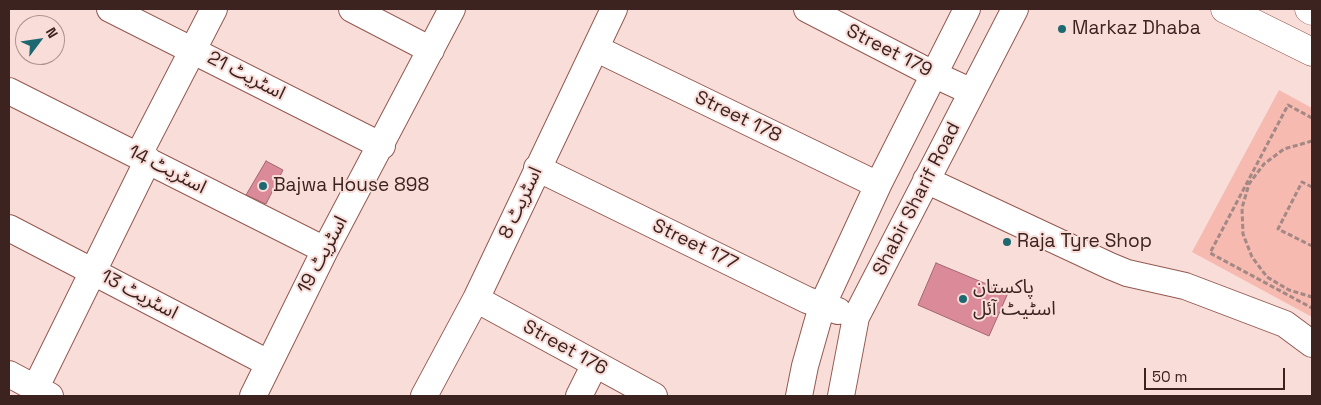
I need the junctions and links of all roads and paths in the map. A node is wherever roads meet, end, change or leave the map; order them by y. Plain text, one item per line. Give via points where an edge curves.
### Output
1 (110, 9) edge
2 (214, 9) edge
3 (352, 9) edge
4 (452, 9) edge
5 (614, 9) edge
6 (807, 9) edge
7 (967, 9) edge
8 (1015, 9) edge
9 (1225, 9) edge
10 (1309, 9) edge
11 (1312, 11) edge
12 (194, 49) junction
13 (431, 50) junction
14 (597, 50) junction
15 (1312, 52) edge
16 (933, 74) junction
17 (9, 91) edge
18 (972, 92) junction
19 (1312, 118) edge
20 (1312, 141) edge
21 (382, 146) junction
22 (143, 158) junction
23 (537, 168) junction
24 (926, 180) junction
25 (878, 185) junction
26 (1312, 188) edge
27 (9, 228) edge
28 (1312, 246) edge
29 (325, 250) junction
30 (92, 270) junction
31 (1312, 296) edge
32 (476, 299) junction
33 (822, 306) junction
34 (1312, 308) edge
35 (856, 317) junction
36 (1312, 344) edge
37 (268, 364) junction
38 (595, 364) junction
39 (9, 374) edge
40 (43, 392) edge
41 (253, 396) edge
42 (424, 396) edge
43 (579, 396) edge
44 (654, 396) edge
45 (799, 396) edge
46 (841, 396) edge

1 - 12 street, اسٹریٹ 21
2 - 12 street
3 - 13 street
4 - 13 street, اسٹریٹ 19
5 - 14 street, اسٹریٹ 8
6 - 16 street, Street 179
7 - 16 street, Shabir Sharif Road
8 - 18 street, Shabir Sharif Road
9 - 15 main road
10 - 11 main road
12 - 21 street, اسٹریٹ 21
12 - 22 street
13 - 21 street, اسٹریٹ 19
14 - 23 street, اسٹریٹ 8
14 - 25 street, Street 178
16 - 18 street, Street 179
16 - 25 street, Shabir Sharif Road
17 - 22 street, اسٹریٹ 14
18 - 24 street, Shabir Sharif Road
19 - 34 path via 1288,105 1210,252
20 - 31 path via 1284,149 1264,164 1249,184 1242,208 1243,234 1252,257 1267,277 1289,290
21 - 29 street, اسٹریٹ 19
22 - 29 street, اسٹریٹ 14
22 - 30 street
23 - 32 street, اسٹریٹ 8
23 - 33 street, Street 177
24 - 35 street, Shabir Sharif Road
24 - 36 street via 1127,273 1185,286 1284,324
25 - 33 street, Shabir Sharif Road
26 - 28 path via 1302,182 1278,229
27 - 30 street, اسٹریٹ 13
29 - 37 street, اسٹریٹ 19
30 - 37 street, اسٹریٹ 13
30 - 40 street
32 - 38 street, Street 176
32 - 42 street, اسٹریٹ 8
33 - 35 street, Street 177
33 - 45 street, Shabir Sharif Road via 804,366
35 - 46 street, Shabir Sharif Road
37 - 41 street, اسٹریٹ 19
38 - 43 street
38 - 44 street, Street 176
39 - 40 street

